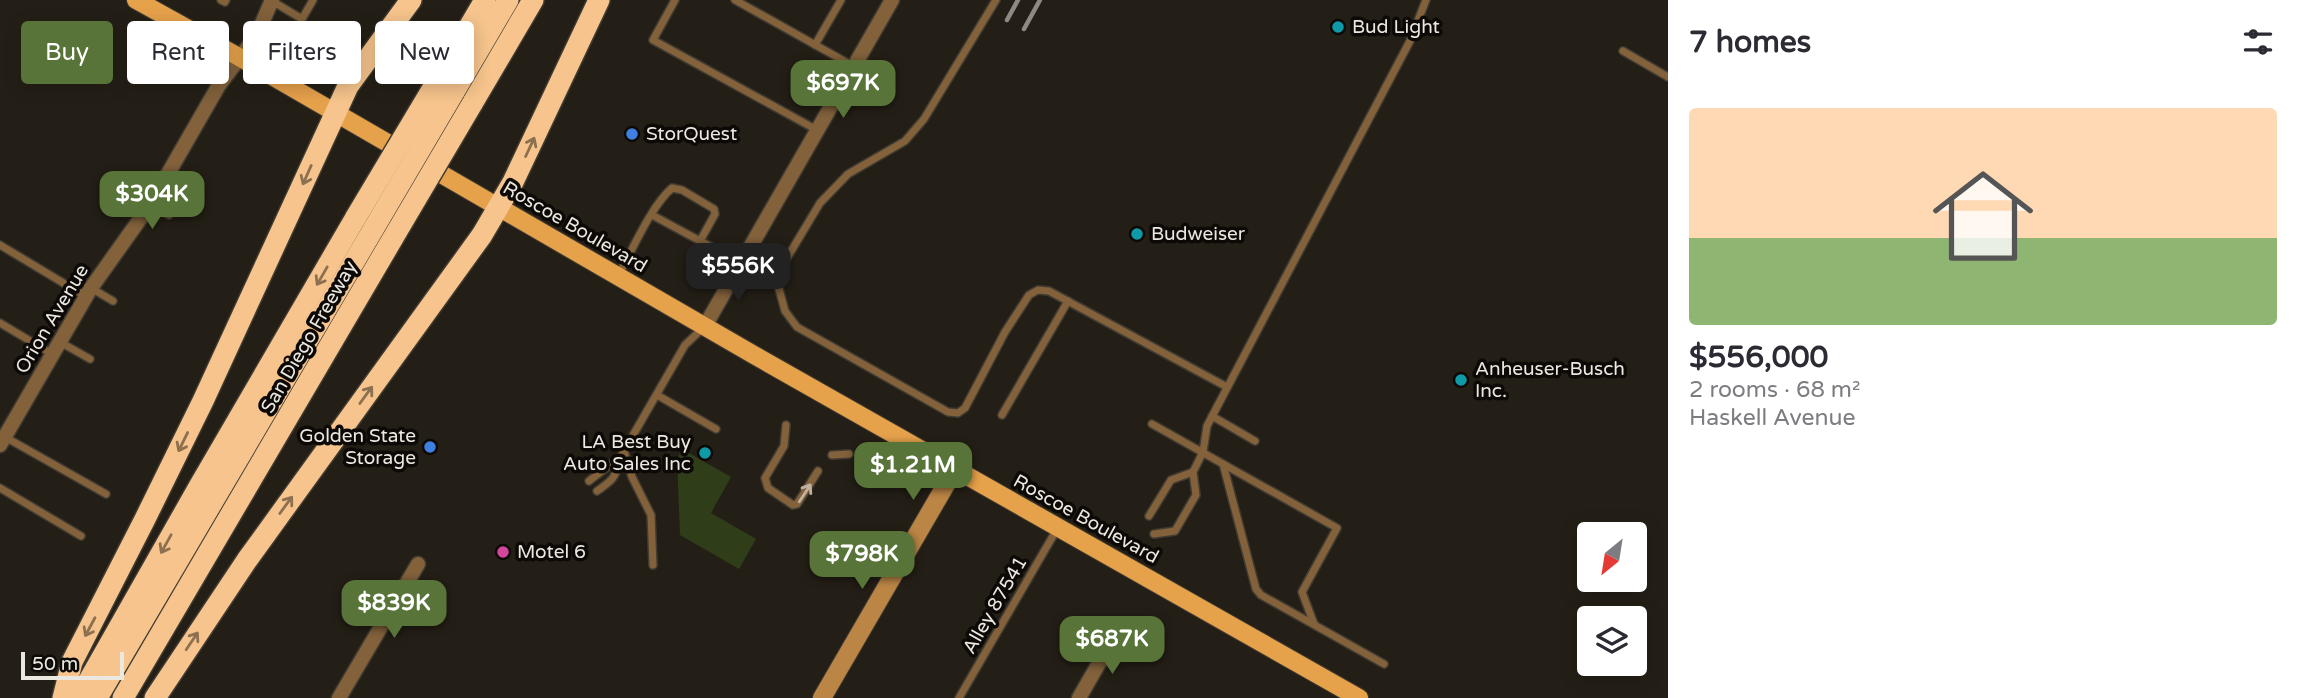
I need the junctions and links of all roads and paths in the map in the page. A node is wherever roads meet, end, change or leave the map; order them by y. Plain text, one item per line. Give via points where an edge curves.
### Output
1 (272, 0) edge
2 (313, 0) edge
3 (411, 0) edge
4 (485, 0) edge
5 (508, 0) edge
6 (516, 0) edge
7 (533, 0) edge
8 (599, 0) edge
9 (675, 0) edge
10 (735, 0) edge
11 (841, 0) edge
12 (892, 0) edge
13 (996, 0) edge
14 (1426, 0) edge
15 (144, 2) edge
16 (815, 45) junction
17 (1623, 51) dead end
18 (240, 57) junction
19 (854, 67) junction
20 (1668, 77) edge
21 (456, 94) junction
22 (335, 113) junction
23 (817, 130) junction
24 (150, 205) junction
25 (499, 207) junction
26 (169, 215) dead end
27 (652, 215) junction
28 (376, 229) junction
29 (700, 242) junction
30 (0, 245) edge
31 (741, 263) junction
32 (618, 276) junction
33 (89, 292) junction
34 (113, 301) dead end
35 (1068, 301) junction
36 (0, 323) edge
37 (705, 326) junction
38 (56, 348) junction
39 (90, 359) dead end
40 (1227, 387) junction
41 (657, 394) junction
42 (1002, 415) dead end
43 (1212, 416) junction
44 (1152, 424) dead end
45 (786, 425) dead end
46 (716, 429) dead end
47 (2, 441) edge
48 (1255, 441) dead end
49 (624, 451) junction
50 (1203, 452) junction
51 (849, 454) dead end
52 (832, 455) dead end
53 (617, 463) junction
54 (1223, 464) junction
55 (955, 469) junction
56 (818, 471) dead end
57 (1193, 472) junction
58 (589, 481) dead end
59 (0, 488) edge
60 (597, 491) dead end
61 (106, 494) dead end
62 (1149, 516) dead end
63 (1058, 527) junction
64 (1154, 534) dead end
65 (81, 536) dead end
66 (418, 564) dead end
67 (653, 565) dead end
68 (1314, 624) junction
69 (1114, 637) dead end
70 (1384, 664) dead end
71 (62, 698) edge
72 (79, 698) edge
73 (97, 698) edge
74 (106, 698) edge
75 (123, 698) edge
76 (155, 698) edge
77 (339, 698) edge
78 (822, 698) edge
79 (959, 698) edge
80 (1079, 698) edge
81 (1359, 698) edge

1 - 2 lane via 302,19
1 - 18 street, Orion Avenue via 257,35
3 - 22 highway via 348,86
4 - 21 highway, San Diego Freeway
5 - 21 highway
6 - 21 highway
7 - 21 highway, San Diego Freeway
25 -> 8 highway
9 - 23 lane via 653,40
10 - 16 lane
11 - 16 lane
12 - 19 street
13 - 35 lane via 924,119 905,141 848,173 820,203 781,268 779,289 785,311 797,327 948,412 958,413 1029,295 1049,290
14 - 40 lane via 1410,41
15 - 18 main road, Roscoe Boulevard
16 - 19 lane
17 - 20 lane
18 - 22 main road, Roscoe Boulevard
18 - 24 street, Orion Avenue
19 - 23 street
21 - 28 highway, San Diego Freeway, bridge
21 - 28 highway, San Diego Freeway, bridge
22 - 25 main road, Roscoe Boulevard
22 -> 71 highway via 203,401 72,662
23 - 31 street
24 - 26 lane
24 - 33 street, Orion Avenue
25 - 32 main road, Roscoe Boulevard
76 -> 25 highway via 247,560
27 - 29 lane
27 - 29 lane via 672,188 682,190 714,209
27 - 32 lane
28 -> 72 highway, San Diego Freeway via 200,485
28 - 73 highway
28 - 74 highway
28 - 75 highway, San Diego Freeway
29 - 31 lane
30 - 33 lane
31 - 37 street
32 - 37 main road, Roscoe Boulevard
33 - 34 lane
33 - 38 street, Orion Avenue
35 - 40 lane
35 - 42 lane
36 - 38 lane
37 - 41 lane via 685,345
37 - 55 main road, Roscoe Boulevard
38 - 39 lane
38 - 47 street, Orion Avenue
40 - 43 lane
41 - 46 lane
41 - 49 lane
43 - 48 lane
43 - 50 lane
44 - 50 lane
45 -> 56 lane via 784,446 765,478 768,488 797,504
47 - 61 lane
49 - 53 lane
49 - 67 lane via 652,515
50 - 54 lane
50 - 57 lane
51 - 52 lane
53 - 58 lane
53 - 60 lane via 614,478
54 - 68 lane via 1256,589
54 - 68 lane via 1337,528 1302,592
55 - 63 main road, Roscoe Boulevard
55 - 78 main road
57 - 62 lane via 1171,480
57 - 64 lane via 1196,495 1175,531
59 - 65 lane
63 - 79 lane, Alley 87541
63 - 81 main road, Roscoe Boulevard
66 - 77 street
68 - 70 lane
69 - 80 street

